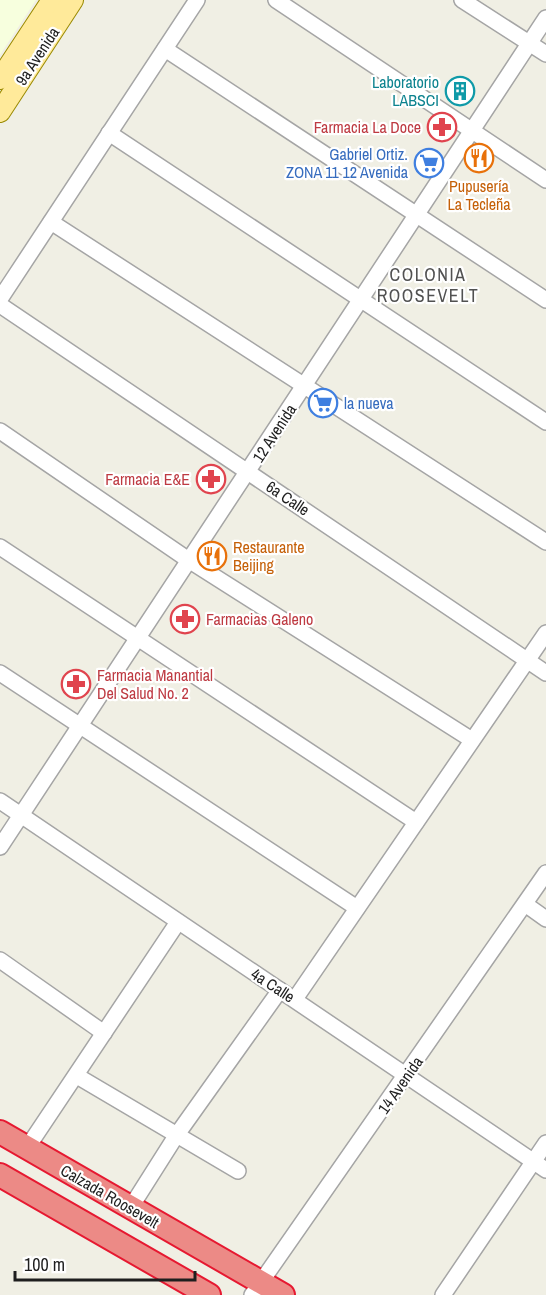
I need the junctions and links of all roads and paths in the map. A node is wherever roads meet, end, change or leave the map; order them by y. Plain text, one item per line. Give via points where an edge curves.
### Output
1 (52, 0) edge
2 (73, 0) edge
3 (197, 0) edge
4 (276, 0) edge
5 (462, 0) edge
6 (546, 18) edge
7 (530, 43) junction
8 (165, 49) junction
9 (546, 54) edge
10 (0, 79) edge
11 (0, 112) edge
12 (472, 131) junction
13 (110, 133) junction
14 (546, 180) edge
15 (417, 215) junction
16 (51, 222) junction
17 (0, 299) edge
18 (361, 300) junction
19 (546, 300) edge
20 (0, 305) edge
21 (304, 386) junction
22 (546, 422) edge
23 (0, 431) edge
24 (248, 471) junction
25 (546, 542) edge
26 (0, 547) edge
27 (190, 561) junction
28 (546, 633) edge
29 (138, 640) junction
30 (527, 660) junction
31 (0, 673) edge
32 (546, 673) edge
33 (81, 726) junction
34 (472, 740) junction
35 (0, 801) edge
36 (21, 815) junction
37 (416, 822) junction
38 (0, 847) edge
39 (546, 873) edge
40 (525, 904) junction
41 (357, 908) junction
42 (546, 919) edge
43 (178, 922) junction
44 (0, 960) edge
45 (280, 990) junction
46 (295, 999) junction
47 (104, 1033) junction
48 (407, 1075) junction
49 (77, 1076) junction
50 (0, 1132) edge
51 (176, 1136) junction
52 (546, 1143) edge
53 (27, 1148) junction
54 (540, 1166) edge
55 (238, 1171) dead end
56 (1, 1178) edge
57 (131, 1207) junction
58 (256, 1288) edge
59 (209, 1295) edge
60 (283, 1295) edge
61 (443, 1295) edge

1 - 10 main road, 9a Avenida
2 - 11 main road, 9a Avenida
3 - 8 street
4 - 12 street
5 - 7 street
6 - 7 street, 12 Avenida
7 - 9 street
7 - 12 street, 12 Avenida
8 - 13 street
8 - 15 street
12 - 14 street
12 - 15 street, 12 Avenida
13 - 16 street
13 - 18 street
15 - 18 street, 12 Avenida
15 - 19 street
16 - 17 street
16 - 21 street
18 - 21 street, 12 Avenida
18 - 22 street
20 - 24 street, 6a Calle
21 - 24 street, 12 Avenida
21 - 25 street
23 - 27 street
24 - 27 street, 12 Avenida
24 - 30 street, 6a Calle
26 - 29 street
27 - 29 street, 12 Avenida
27 - 34 street
28 - 30 street
29 - 33 street, 12 Avenida
29 - 37 street
30 - 32 street, 6a Calle
30 - 34 street
31 - 33 street
33 - 36 street, 12 Avenida
33 - 41 street
34 - 37 street
35 - 36 street, 4a Calle
36 - 38 street, 12 Avenida
36 - 43 street, 4a Calle
37 - 41 street
39 - 40 street, 14 Avenida
40 - 42 street
40 - 48 street, 14 Avenida
41 - 46 street
43 - 45 street, 4a Calle
43 - 47 street
44 - 47 street
45 - 46 street, 4a Calle
45 - 51 street
46 - 48 street, 4a Calle
47 - 49 street
48 - 54 street, 4a Calle
48 - 58 street, 14 Avenida
49 - 51 street
49 - 53 street
50 - 53 highway, Calzada Roosevelt
51 - 55 street
51 - 57 street
52 - 54 street
53 - 57 highway, Calzada Roosevelt
54 - 61 street
56 - 59 highway
57 - 58 highway, Calzada Roosevelt
58 - 60 highway, Calzada Roosevelt

